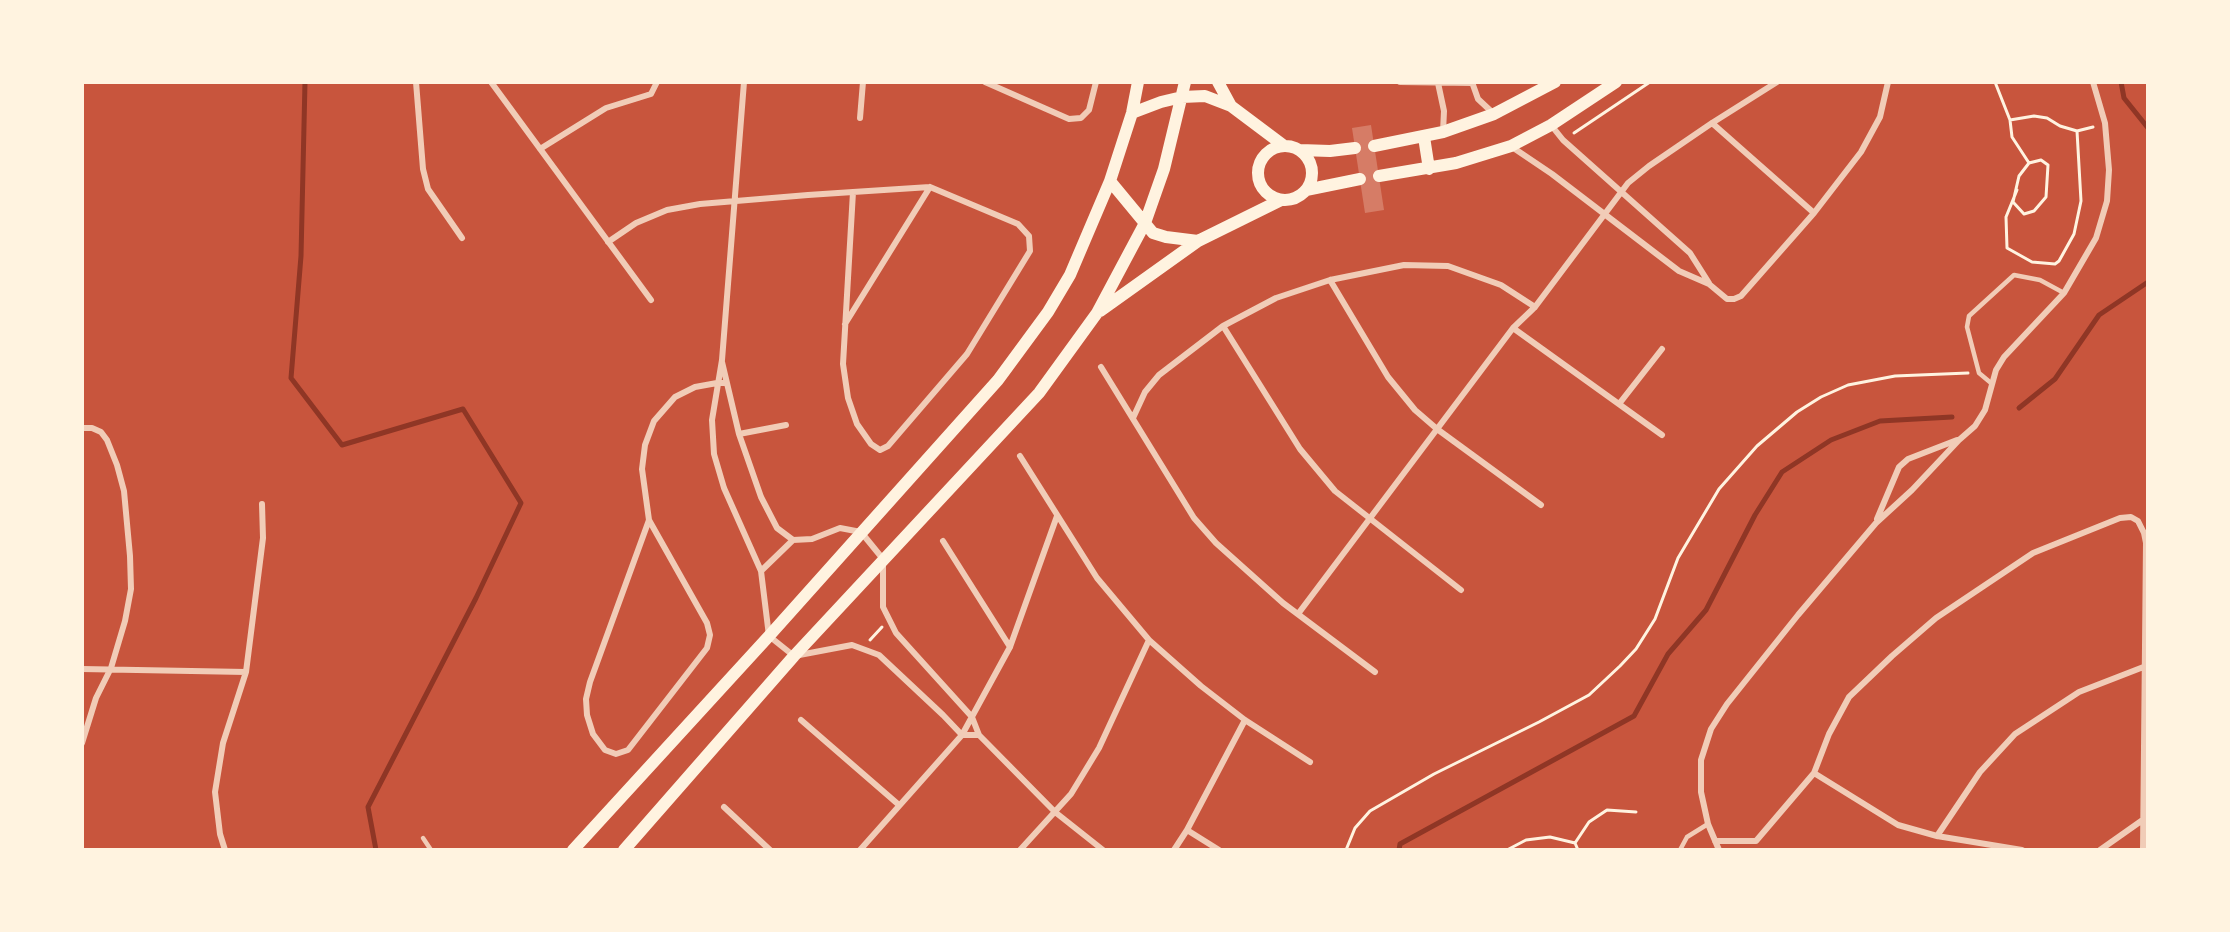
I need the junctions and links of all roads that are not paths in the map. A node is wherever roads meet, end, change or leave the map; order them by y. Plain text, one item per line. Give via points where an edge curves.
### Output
1 (416, 82) edge
2 (491, 82) edge
3 (657, 82) edge
4 (744, 82) edge
5 (863, 82) edge
6 (985, 82) edge
7 (1096, 82) edge
8 (1138, 82) edge
9 (1185, 82) edge
10 (1218, 82) edge
11 (1400, 82) edge
12 (1555, 82) edge
13 (1777, 82) edge
14 (1888, 82) edge
15 (2093, 82) edge
16 (1472, 83) edge
17 (1438, 84) edge
18 (1609, 84) edge
19 (1182, 97) junction
20 (1231, 106) junction
21 (1132, 113) junction
22 (1494, 114) junction
23 (860, 118) dead end
24 (1712, 123) junction
25 (1551, 125) junction
26 (1443, 132) junction
27 (1424, 137) junction
28 (1283, 145) junction
29 (1374, 146) dead end
30 (1511, 146) junction
31 (1355, 148) dead end
32 (540, 149) junction
33 (1300, 150) junction
34 (1429, 169) junction
35 (1379, 176) dead end
36 (1360, 179) dead end
37 (1110, 181) junction
38 (930, 187) junction
39 (1306, 190) junction
40 (1621, 191) junction
41 (853, 192) junction
42 (1281, 200) junction
43 (735, 201) junction
44 (1605, 213) junction
45 (1814, 213) junction
46 (1145, 223) junction
47 (462, 238) dead end
48 (1198, 241) junction
49 (608, 242) junction
50 (1330, 280) junction
51 (1709, 284) junction
52 (2064, 293) junction
53 (651, 300) dead end
54 (1535, 307) junction
55 (1097, 313) junction
56 (845, 325) junction
57 (1223, 326) junction
58 (1513, 328) junction
59 (1662, 350) dead end
60 (722, 360) junction
61 (1101, 366) dead end
62 (717, 383) junction
63 (727, 383) junction
64 (1991, 384) junction
65 (1619, 404) junction
66 (1133, 418) junction
67 (786, 425) dead end
68 (82, 428) edge
69 (1437, 429) junction
70 (739, 434) junction
71 (1662, 435) dead end
72 (1959, 440) junction
73 (1020, 456) dead end
74 (262, 504) dead end
75 (1541, 505) dead end
76 (1057, 516) junction
77 (1368, 518) junction
78 (649, 520) junction
79 (1876, 523) junction
80 (861, 532) junction
81 (793, 540) junction
82 (943, 541) dead end
83 (884, 559) junction
84 (761, 571) junction
85 (1461, 590) dead end
86 (1298, 614) junction
87 (769, 636) junction
88 (1149, 640) junction
89 (1010, 647) junction
90 (794, 656) junction
91 (2146, 666) edge
92 (111, 668) junction
93 (82, 669) edge
94 (246, 672) junction
95 (1375, 672) dead end
96 (972, 717) junction
97 (801, 720) dead end
98 (1245, 720) junction
99 (962, 735) junction
100 (979, 735) junction
101 (82, 743) edge
102 (1310, 762) dead end
103 (1814, 773) junction
104 (899, 805) junction
105 (723, 807) dead end
106 (1055, 812) junction
107 (2146, 819) edge
108 (1708, 824) junction
109 (1187, 830) junction
110 (1937, 836) junction
111 (423, 838) dead end
112 (1714, 841) junction
113 (1756, 841) junction
114 (225, 849) edge
115 (431, 849) edge
116 (573, 849) edge
117 (624, 849) edge
118 (770, 849) edge
119 (860, 849) edge
120 (1020, 849) edge
121 (1103, 849) edge
122 (1174, 849) edge
123 (1219, 849) edge
124 (1680, 849) edge
125 (1719, 849) edge
126 (1751, 849) edge
127 (2022, 849) edge
128 (2100, 849) edge
129 (2143, 849) edge

1 - 47 street via 428,189
2 - 32 street
3 - 32 street via 651,94 606,108
4 - 43 street
5 - 23 street
6 - 7 street via 1069,119 1081,118 1089,110
8 - 21 main road
9 - 19 main road
10 - 20 main road
11 - 17 street
12 - 22 main road
13 - 24 street
14 - 45 street via 1880,117 1861,152
15 - 52 street via 2105,123 2107,201 2096,238
16 - 17 street
16 - 22 street via 1481,103
17 - 26 street via 1444,111
18 - 25 main road
19 - 20 main road via 1204,96
19 - 21 main road
19 - 46 main road via 1164,170
20 - 28 main road
21 - 37 main road
22 - 26 main road
24 - 40 street via 1649,166
24 - 45 street
25 - 30 main road
25 - 40 street
26 - 27 main road
27 - 29 main road
27 - 34 main road
28 - 33 main road
28 - 42 main road via 1261,159 1257,176 1265,192
30 - 34 main road
30 - 44 street
31 - 33 main road
32 - 49 street
33 - 39 main road via 1312,173
34 - 35 main road
36 - 39 main road
37 - 46 main road
37 - 80 main road via 1070,275 1048,312 998,380
38 - 41 street
38 - 56 street
38 - 56 street via 1018,224 1029,236 1030,251 967,354 888,446 880,450 857,424 848,398 843,364
39 - 42 main road
40 - 44 street
40 - 51 street via 1690,253
41 - 43 street
41 - 56 street
42 - 48 main road
43 - 49 street via 667,210 636,223
43 - 60 street
44 - 51 street via 1678,271
44 - 54 street
45 - 51 street via 1742,296 1726,298
46 - 48 main road via 1153,233
46 - 55 main road
48 - 55 main road
49 - 53 street
50 - 54 street via 1404,265 1448,266 1500,285
50 - 57 street via 1276,298
50 - 69 street via 1388,377
52 - 64 street via 2004,357
52 - 64 lane via 2040,280 2017,275 1970,316 1967,321 1979,373
54 - 58 street
55 - 83 main road via 1039,393
57 - 66 street via 1159,375 1145,392
57 - 77 street via 1300,449 1335,490
58 - 65 street
58 - 69 street
59 - 65 street
60 - 62 street
60 - 63 street
61 - 66 street
62 - 63 street
62 - 78 street via 694,387 675,397 654,421 642,469
62 - 84 street via 712,420 714,454 724,488
63 - 70 street
64 - 72 street via 1985,410
65 - 71 street
66 - 86 street via 1194,519
67 - 70 street
68 - 92 street via 101,432 107,440 124,491 130,589
69 - 75 street
69 - 77 street
70 - 81 street via 763,502 777,528
72 - 79 street
72 - 79 street via 1908,459 1899,467
73 - 76 street
74 - 94 street via 263,538
76 - 88 street via 1097,578
76 - 89 street
77 - 85 street
77 - 86 street
78 - 78 street via 586,699 594,734 605,750 616,754 628,750 707,648 710,635
79 - 108 street via 1727,704 1711,729 1701,760 1701,792
80 - 81 street via 840,528
80 - 83 street
80 - 87 main road
81 - 84 street
82 - 89 street
83 - 90 main road
83 - 96 street via 883,607 896,633
84 - 87 street
86 - 95 street
87 - 90 street
87 - 116 main road
88 - 98 street
88 - 106 street via 1099,748
89 - 96 street
90 - 99 street via 843,646 863,647 893,666
90 - 117 main road
91 - 103 street via 2146,543 2138,521 2120,518 2033,553 1936,618 1849,697
91 - 107 street
91 - 110 street via 2079,692 2015,734 1980,772
92 - 93 street
92 - 94 street
92 - 101 street via 96,698
94 - 114 street via 218,766 215,792
96 - 99 street
96 - 100 street
97 - 104 street
98 - 102 street
98 - 109 street
99 - 100 street
99 - 104 street
100 - 106 street
103 - 110 street via 1898,825
103 - 113 street
104 - 119 street
105 - 118 street
106 - 120 street
106 - 121 street
107 - 128 street
107 - 129 street
108 - 112 street
108 - 124 lane via 1687,837
109 - 122 street
109 - 123 street
110 - 127 street
111 - 115 lane
112 - 113 street
112 - 125 street
113 - 126 street

